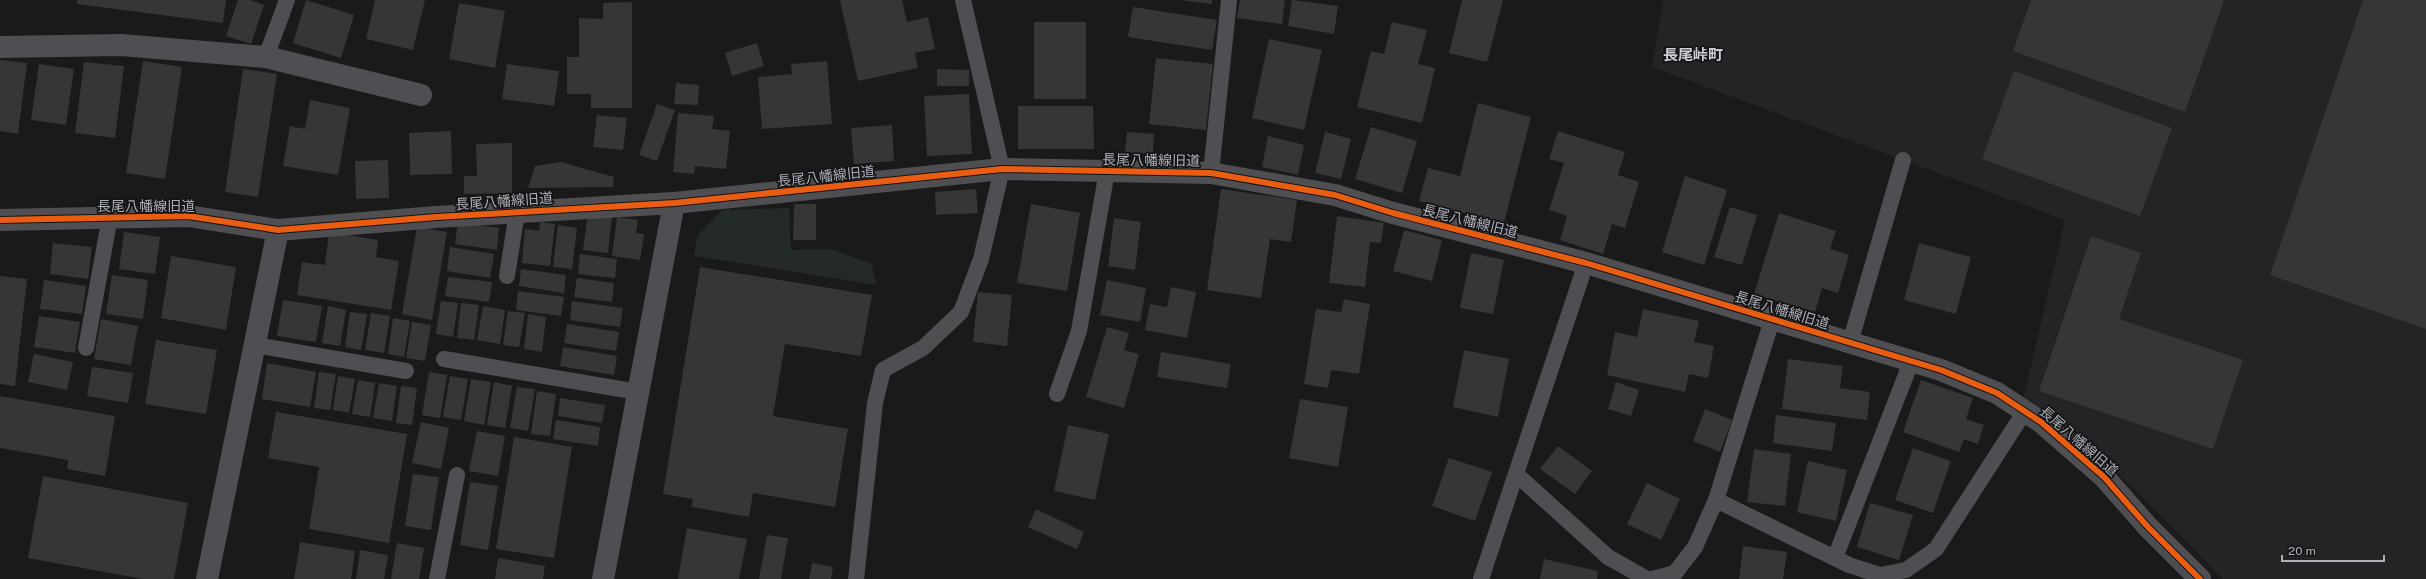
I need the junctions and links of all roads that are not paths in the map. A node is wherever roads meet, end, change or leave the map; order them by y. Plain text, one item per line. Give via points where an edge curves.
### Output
1 (288, 0) edge
2 (963, 0) edge
3 (1229, 0) edge
4 (0, 47) edge
5 (266, 57) junction
6 (421, 95) dead end
7 (1904, 160) dead end
8 (1002, 169) junction
9 (1107, 171) junction
10 (1211, 173) junction
11 (674, 203) junction
12 (517, 212) junction
13 (110, 217) junction
14 (0, 220) edge
15 (278, 230) junction
16 (1586, 263) junction
17 (507, 276) dead end
18 (1772, 320) junction
19 (1850, 343) junction
20 (255, 345) junction
21 (86, 348) dead end
22 (444, 359) dead end
23 (1911, 362) junction
24 (406, 371) dead end
25 (638, 392) junction
26 (1057, 394) dead end
27 (2025, 411) junction
28 (457, 474) dead end
29 (1516, 474) junction
30 (1716, 500) junction
31 (1835, 558) junction
32 (207, 579) edge
33 (437, 579) edge
34 (603, 579) edge
35 (856, 579) edge
36 (1481, 579) edge
37 (1647, 579) edge
38 (1652, 579) edge
39 (2200, 579) edge

1 - 5 lane
2 - 8 lane
3 - 10 lane
4 - 5 street via 120,45
5 - 6 street
7 - 19 lane
8 - 9 street, 長尾八幡線旧道
8 - 11 street, 長尾八幡線旧道
8 - 35 lane via 981,259 961,312 923,348 883,370 875,404
9 - 10 street, 長尾八幡線旧道
9 - 26 lane via 1079,331
10 - 16 street, 長尾八幡線旧道 via 1335,195 1392,213
11 - 12 street, 長尾八幡線旧道
11 - 25 street
12 - 15 street, 長尾八幡線旧道
12 - 17 lane
13 - 14 street, 長尾八幡線旧道
13 - 15 street, 長尾八幡線旧道 via 188,216
13 - 21 lane
15 - 20 street
16 - 18 street, 長尾八幡線旧道
16 - 29 lane
18 - 19 street, 長尾八幡線旧道
18 - 30 lane
19 - 23 street, 長尾八幡線旧道
20 - 24 lane
20 - 32 street
22 - 25 lane
23 - 27 street, 長尾八幡線旧道 via 1941,370 1997,393
23 - 31 lane
25 - 34 street
27 - 31 lane via 1936,549 1906,570 1880,575
27 - 39 street, 長尾八幡線旧道 via 2104,477 2148,528
28 - 33 lane
29 - 36 lane
29 - 37 lane via 1608,557
30 - 31 lane
30 - 38 lane via 1695,547 1675,573

